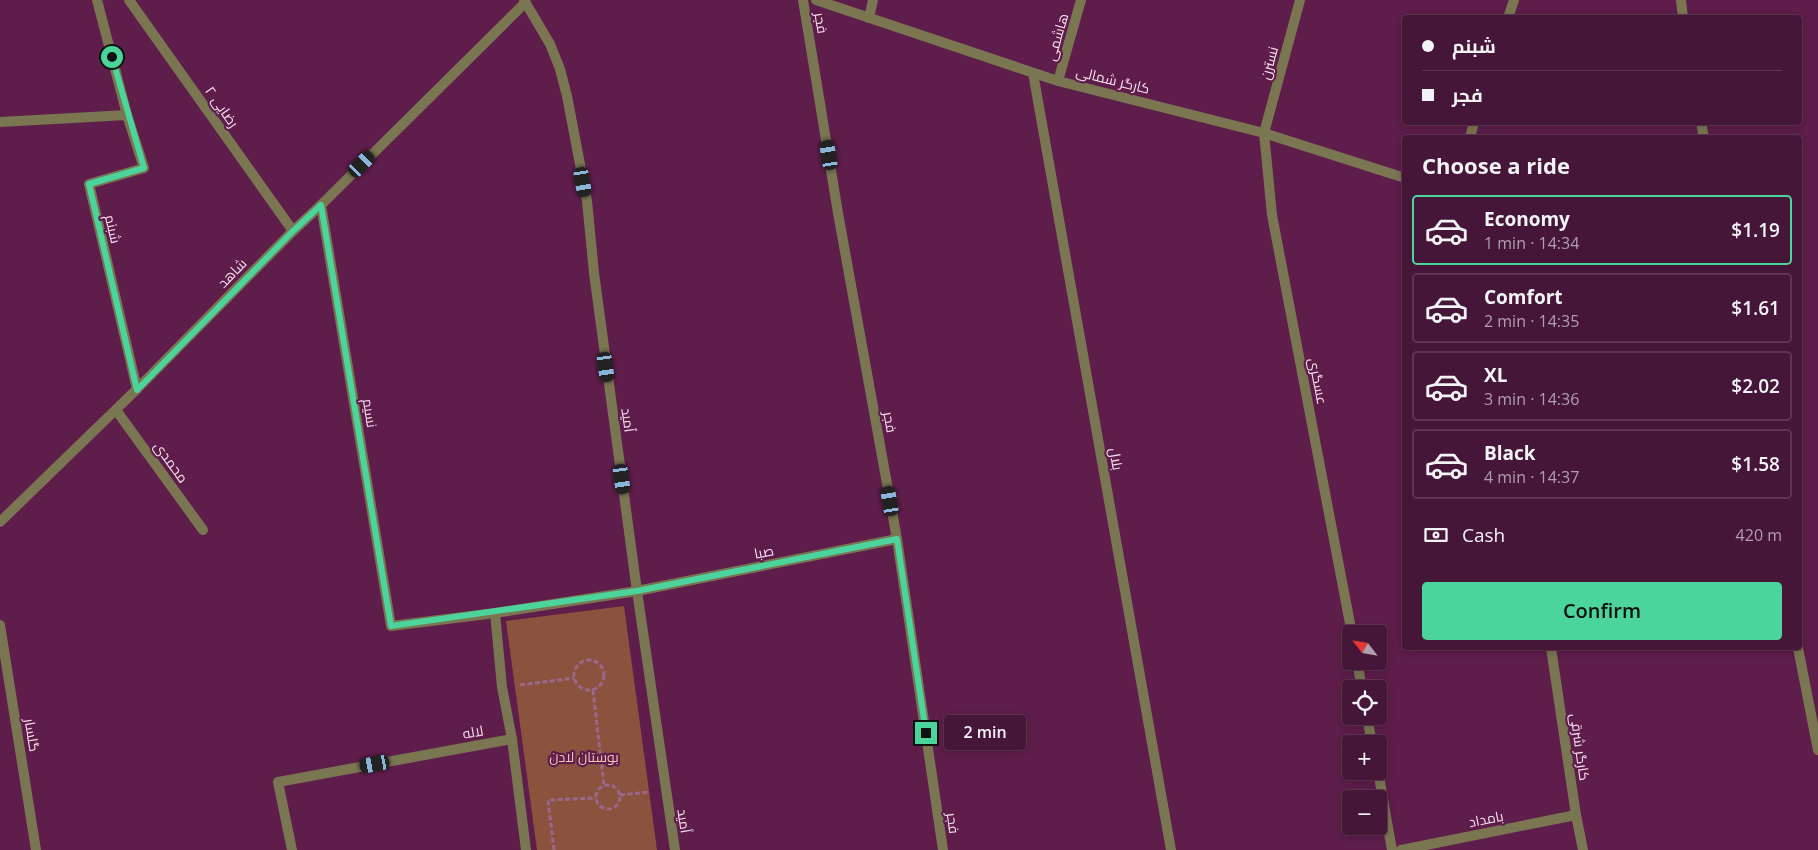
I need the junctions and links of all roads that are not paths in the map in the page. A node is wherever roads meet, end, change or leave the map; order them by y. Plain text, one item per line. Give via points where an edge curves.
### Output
1 (97, 0) edge
2 (129, 0) edge
3 (803, 0) edge
4 (816, 0) edge
5 (873, 0) edge
6 (1081, 0) edge
7 (1300, 0) edge
8 (1514, 0) edge
9 (1681, 0) edge
10 (525, 1) edge
11 (1509, 15) edge
12 (1684, 15) edge
13 (868, 18) junction
14 (1033, 73) junction
15 (1058, 81) junction
16 (127, 115) junction
17 (0, 122) edge
18 (1264, 133) junction
19 (1402, 177) edge
20 (321, 205) junction
21 (293, 231) junction
22 (137, 390) junction
23 (116, 410) junction
24 (0, 522) edge
25 (203, 530) dead end
26 (897, 539) junction
27 (637, 591) junction
28 (495, 613) junction
29 (0, 625) edge
30 (1350, 625) edge
31 (1552, 650) edge
32 (1798, 650) edge
33 (512, 739) junction
34 (1818, 750) edge
35 (1380, 780) edge
36 (1576, 815) junction
37 (36, 850) edge
38 (292, 850) edge
39 (526, 850) edge
40 (675, 850) edge
41 (943, 850) edge
42 (1171, 850) edge
43 (1392, 850) edge
44 (1401, 850) edge
45 (1584, 850) edge

1 - 16 street, شبنم
2 - 21 street, رضایی ۲
3 - 26 street, فجر
4 - 13 street, کارگر شمالی
5 - 13 street
6 - 15 street, هاشمی
7 - 18 street, نسترن
8 - 11 street
9 - 12 street
10 - 20 street, شاهد
10 - 27 street, اُمید via 550,44 567,96 586,201
13 - 14 street, کارگر شمالی
14 - 15 street, کارگر شمالی
14 - 42 street, بلال
15 - 18 street, کارگر شمالی
16 - 17 street
16 - 22 street, شبنم via 144,168 89,184
18 - 19 street, کارگر شمالی
18 - 30 street, عسگری via 1272,215
20 - 21 street, شاهد
20 - 28 street, نسیم via 391,626
21 - 22 street, شاهد
22 - 23 street, شاهد
23 - 24 street, شاهد
23 - 25 street, محمدی
26 - 27 street, صبا
26 - 41 street, فجر
27 - 28 street, صبا
27 - 40 street, اُمید
28 - 33 street via 502,687
29 - 37 street, گلسار
31 - 36 street, کارگر شرقی
32 - 34 street
33 - 38 street, لاله via 278,782
33 - 39 street
35 - 43 street
36 - 44 street, بامداد
36 - 45 street, کارگر شرقی

